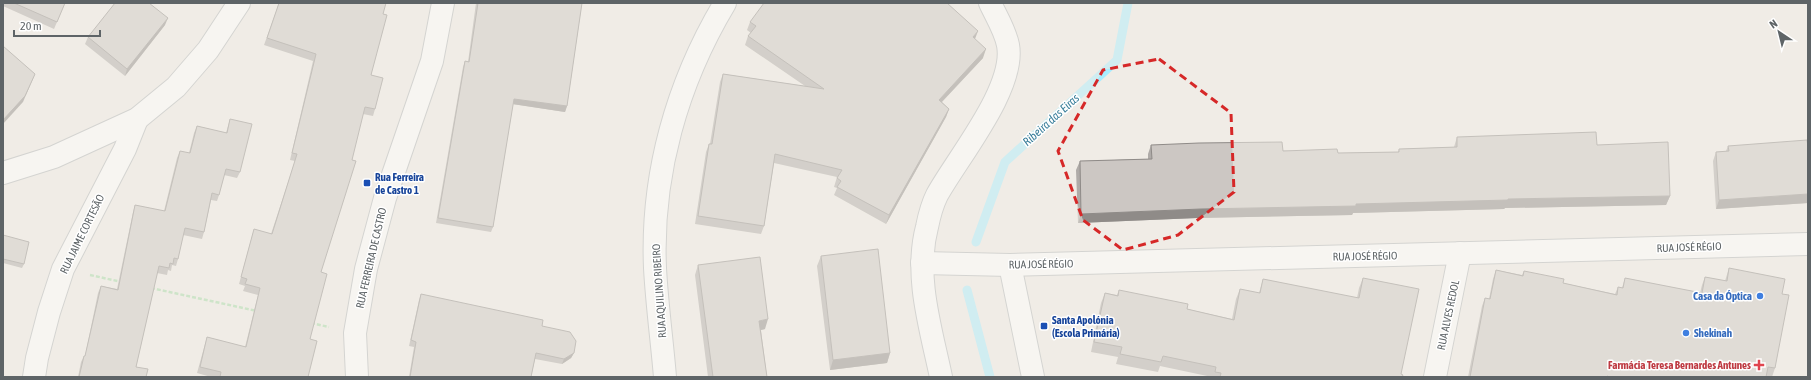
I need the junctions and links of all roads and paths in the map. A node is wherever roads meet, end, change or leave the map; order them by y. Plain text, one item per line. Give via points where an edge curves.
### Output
1 (239, 3) edge
2 (443, 3) edge
3 (725, 3) edge
4 (990, 3) edge
5 (137, 119) junction
6 (3, 173) edge
7 (1808, 244) edge
8 (1460, 253) junction
9 (922, 263) junction
10 (1010, 264) junction
11 (94, 276) dead end
12 (124, 282) edge
13 (148, 288) edge
14 (259, 312) edge
15 (306, 322) edge
16 (321, 325) dead end
17 (34, 377) edge
18 (357, 377) edge
19 (665, 377) edge
20 (941, 377) edge
21 (1033, 377) edge
22 (1435, 377) edge

1 - 5 street via 204,56 176,87
2 - 18 street, RUA FERREIRA DE CASTRO via 432,61 385,198 366,269 355,333
3 - 19 street, RUA AQUILINO RIBEIRO via 706,34 680,94 665,149 656,210 655,268
4 - 9 street via 1008,45 1008,71 1000,94 936,197 926,228
5 - 6 street via 54,157
5 - 17 street, RUA JAIME CORTESÃO via 125,149 63,269 47,320
7 - 8 street, RUA JOSÉ RÉGIO
8 - 10 street, RUA JOSÉ RÉGIO
8 - 22 street, RUA ALVES REDOL
9 - 10 street, RUA JOSÉ RÉGIO
9 - 20 street via 924,296
10 - 21 street
11 - 12 path
13 - 14 path
15 - 16 path

